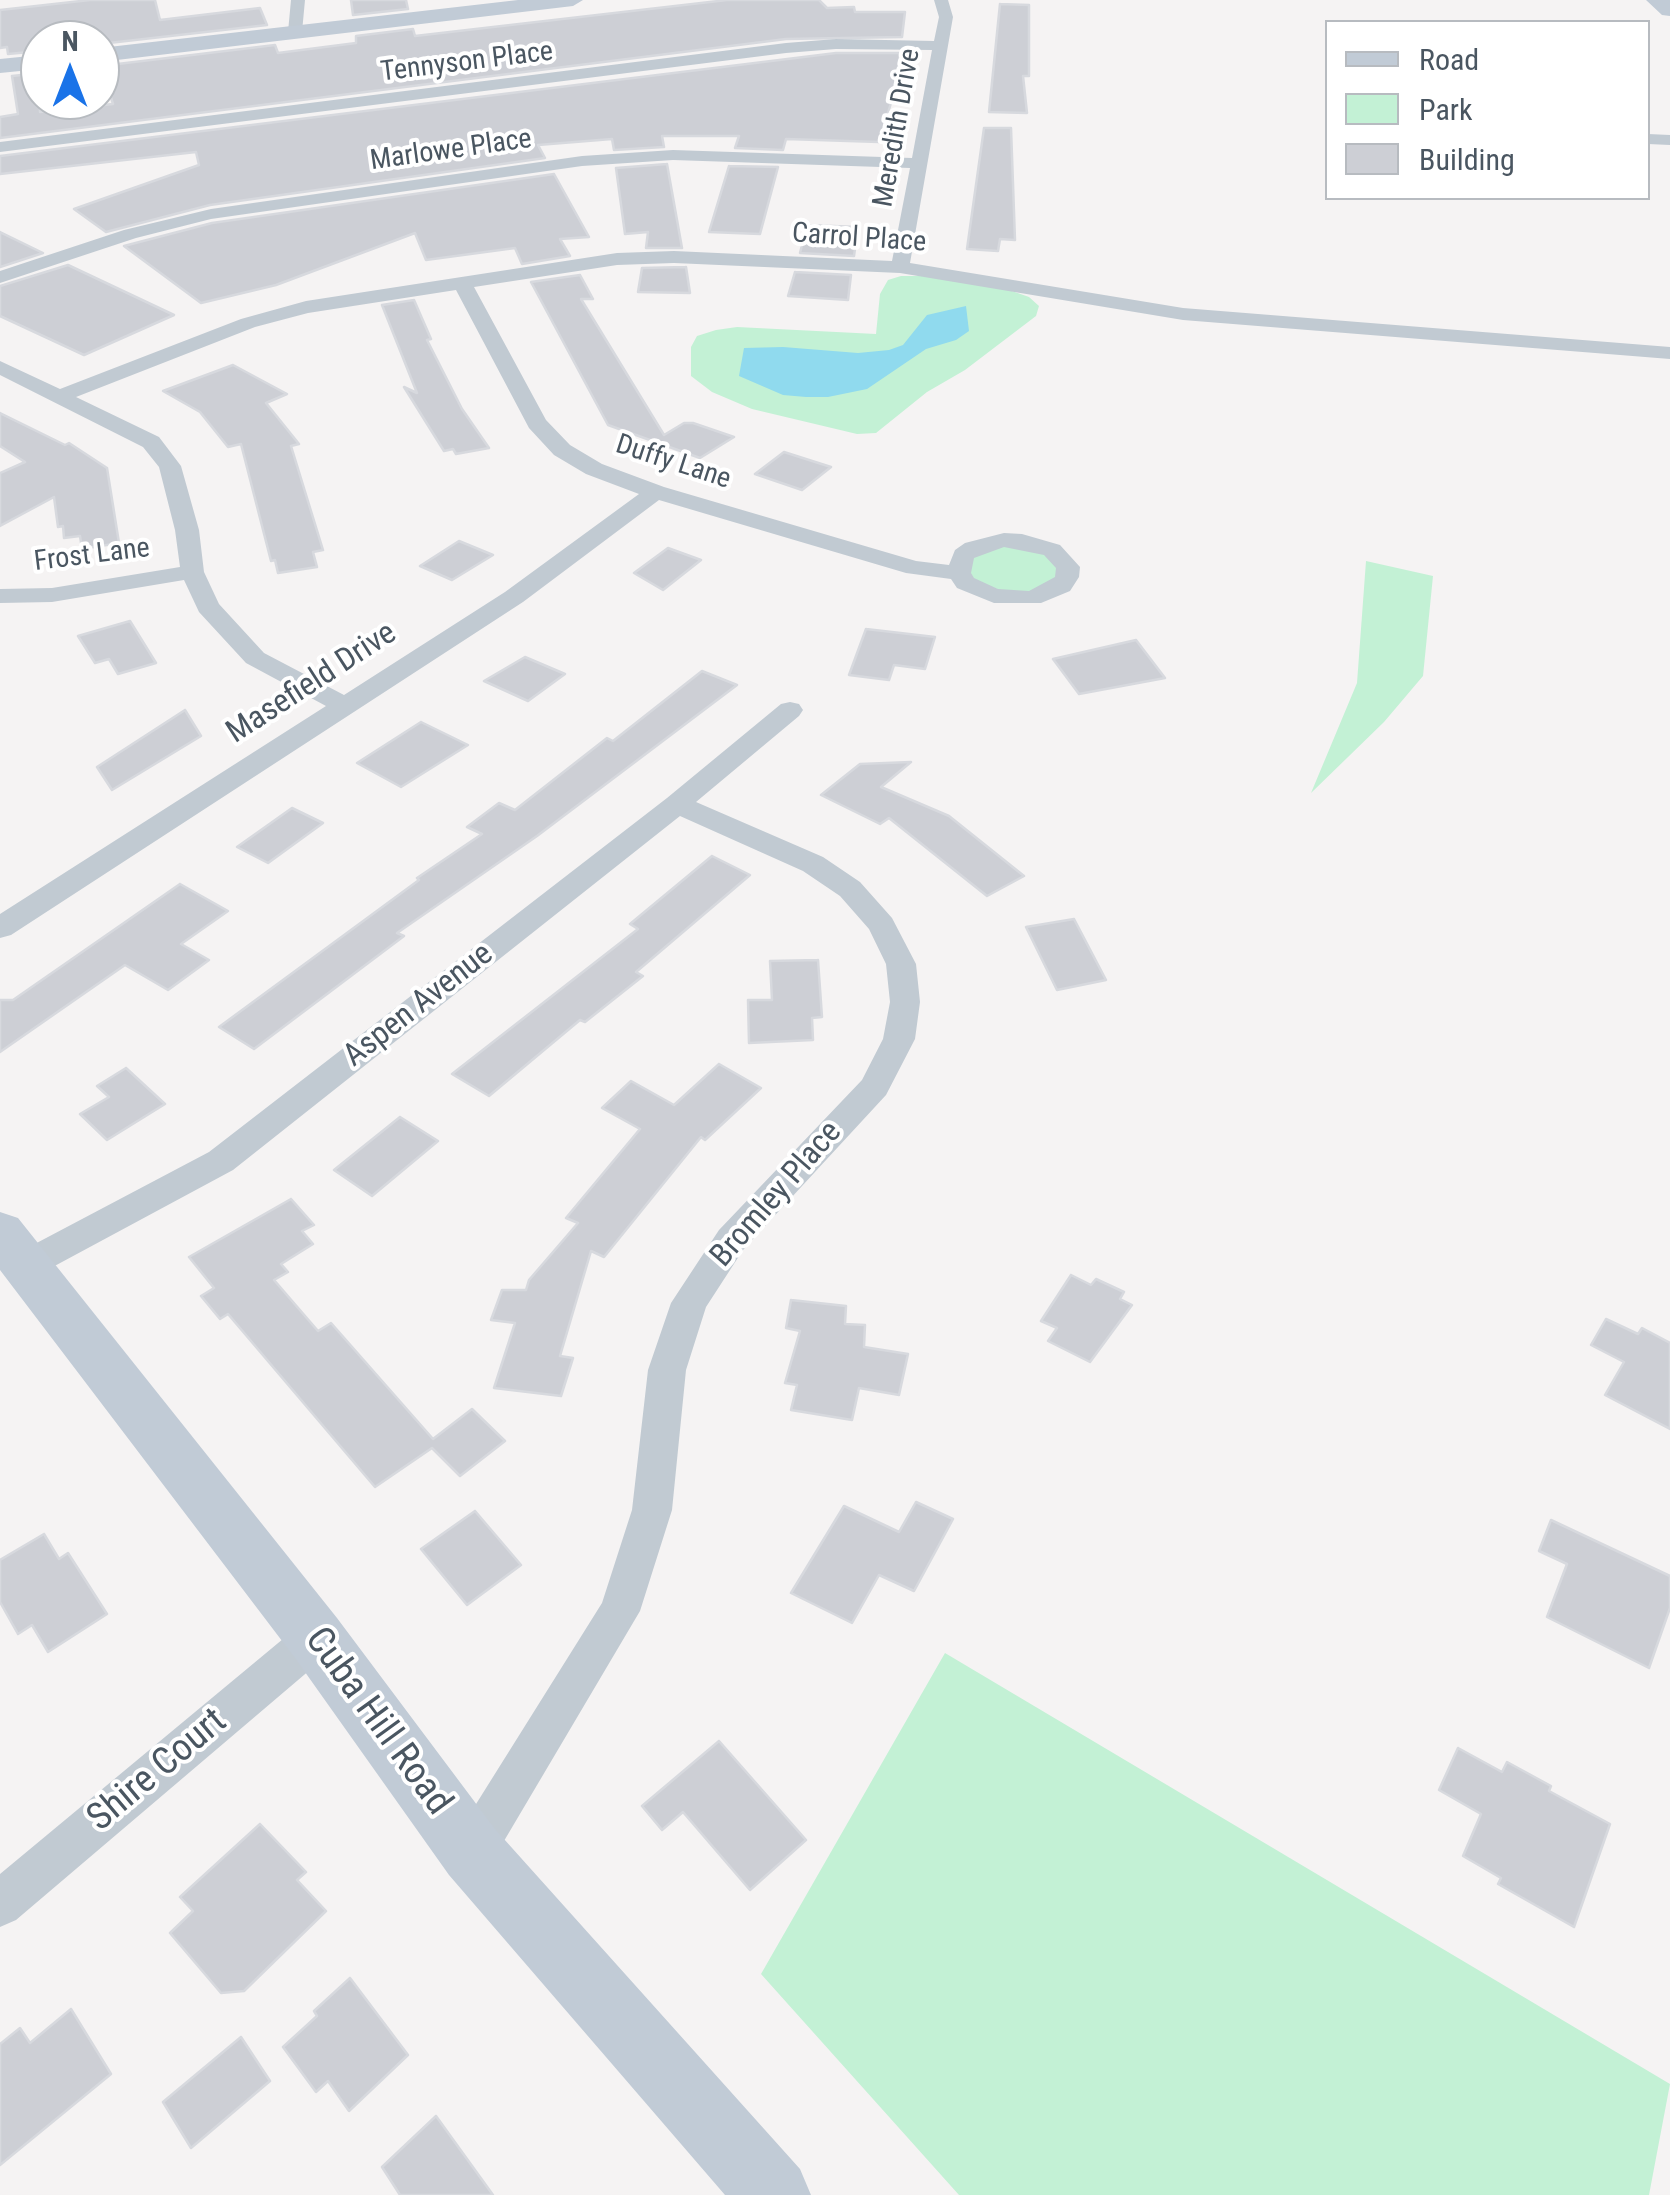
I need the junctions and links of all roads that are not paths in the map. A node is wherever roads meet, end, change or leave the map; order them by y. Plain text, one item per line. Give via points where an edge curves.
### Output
1 (298, 0) edge
2 (573, 0) edge
3 (940, 0) edge
4 (1656, 0) edge
5 (1670, 10) edge
6 (295, 32) junction
7 (941, 46) junction
8 (120, 53) edge
9 (0, 147) edge
10 (920, 164) junction
11 (900, 267) junction
12 (0, 278) edge
13 (462, 282) junction
14 (1670, 354) edge
15 (0, 367) edge
16 (60, 396) junction
17 (656, 492) junction
18 (192, 572) junction
19 (958, 573) dead end
20 (0, 596) edge
21 (344, 705) junction
22 (790, 710) dead end
23 (677, 804) junction
24 (0, 928) edge
25 (12, 1249) edge
26 (316, 1638) junction
27 (472, 1852) junction
28 (0, 1904) edge
29 (774, 2195) edge

1 - 6 street
2 - 6 street
3 - 7 street, Meredith Drive via 946,17
4 - 5 street
6 - 8 street
7 - 9 street, Tennyson Place via 786,48
7 - 10 street, Meredith Drive
10 - 11 street, Meredith Drive
10 - 12 street, Marlowe Place via 673,155 582,161 211,214
11 - 13 street, Carrol Place via 674,257
11 - 14 street, Carrol Place via 1182,314
13 - 16 street, Carrol Place via 248,323
13 - 17 street, Duffy Lane via 537,423 562,450 594,469
15 - 16 street
16 - 18 street via 151,442 170,466
17 - 19 street, Duffy Lane via 914,568
17 - 21 street, Masefield Drive via 514,597
18 - 20 street, Frost Lane via 52,595
18 - 21 street via 208,607 255,658
21 - 24 street, Masefield Drive
22 - 23 street, Aspen Avenue
23 - 25 street, Aspen Avenue via 221,1161
23 - 27 street, Bromley Place via 813,864 850,889 882,925 900,964 900,1039 874,1087 730,1240 689,1303 667,1370 652,1510 620,1611
25 - 26 street, Cuba Hill Road
26 - 27 street, Cuba Hill Road
26 - 28 street, Shire Court
27 - 29 street, Cuba Hill Road

